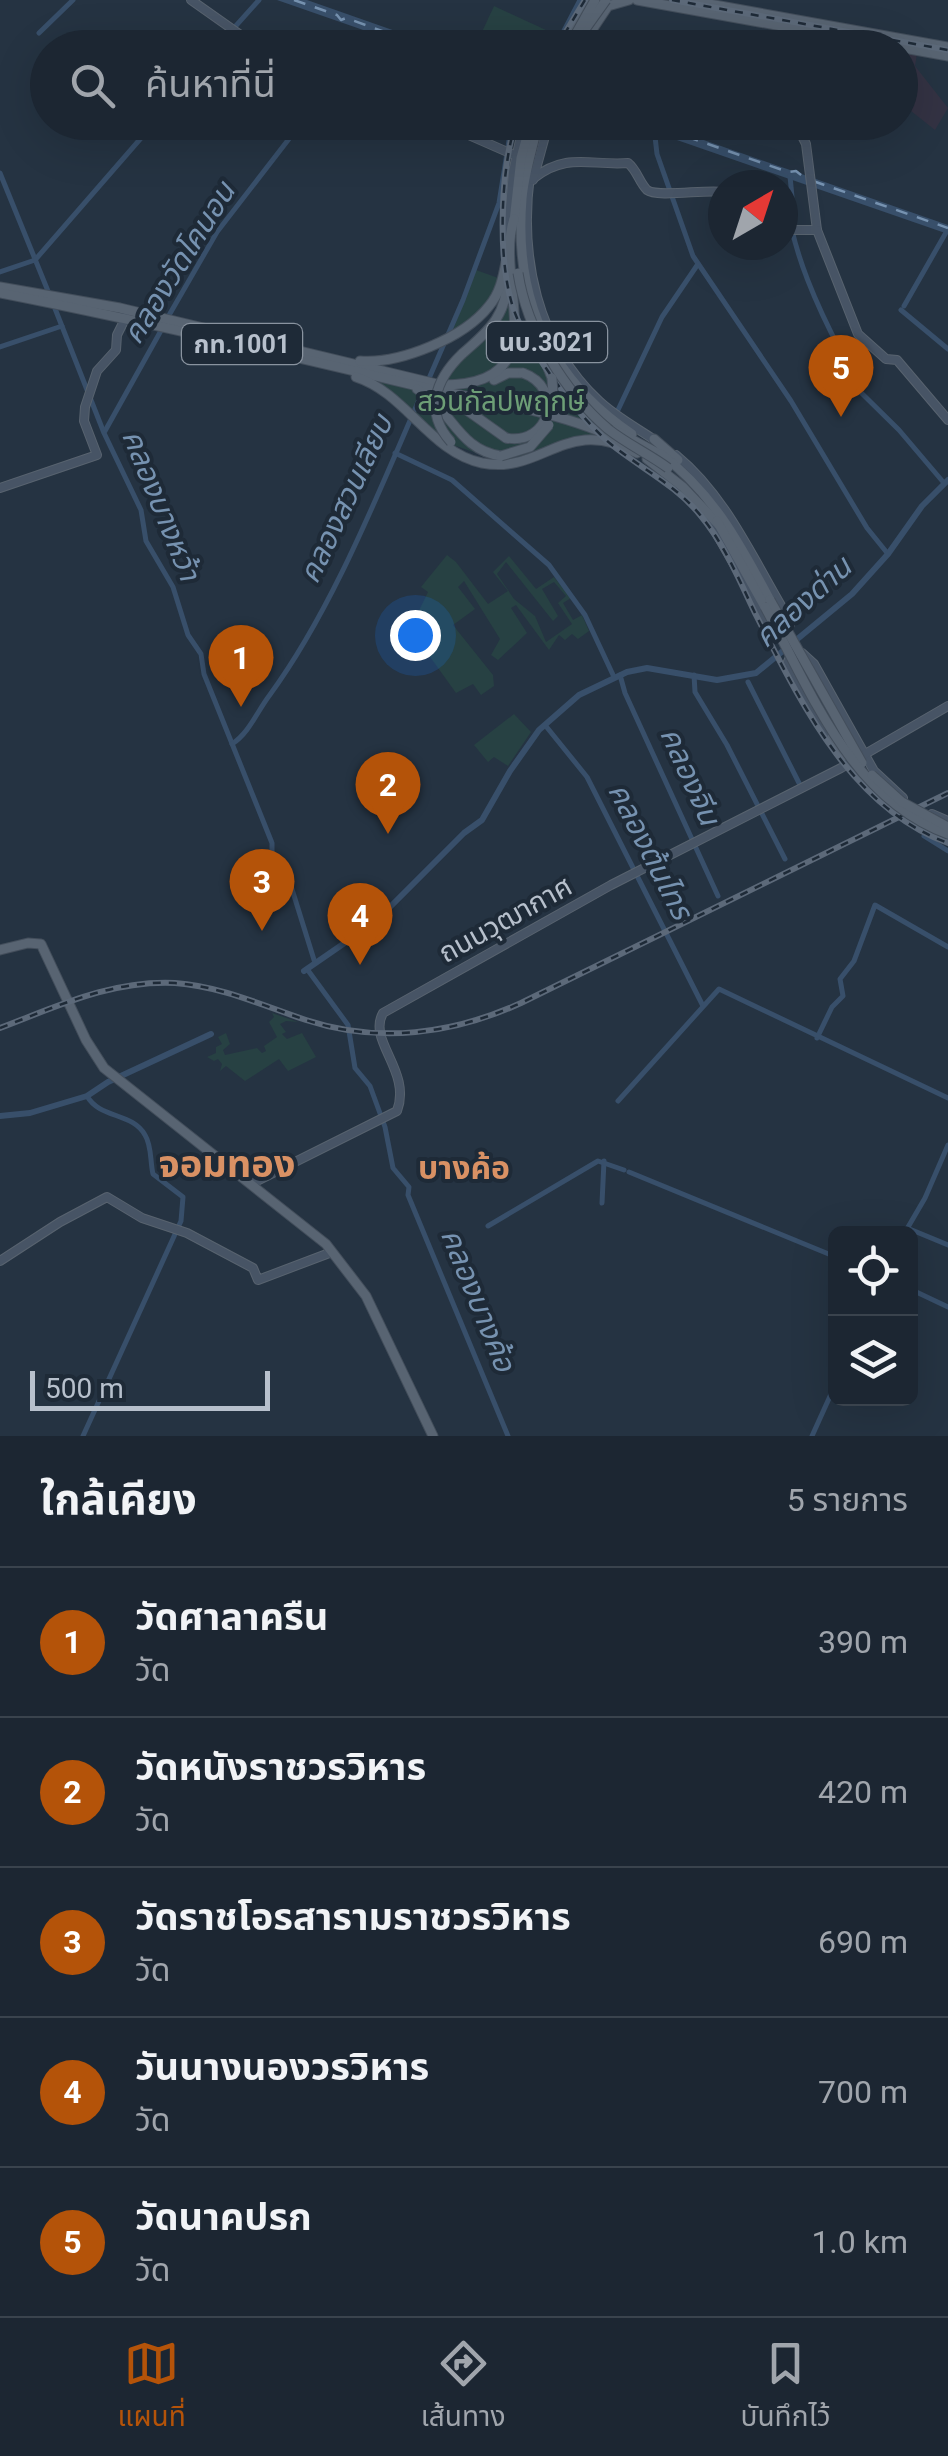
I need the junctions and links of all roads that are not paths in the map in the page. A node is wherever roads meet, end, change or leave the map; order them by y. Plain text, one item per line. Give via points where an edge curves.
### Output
1 (190, 0) edge
2 (628, 0) edge
3 (637, 0) edge
4 (687, 0) edge
5 (597, 4) edge
6 (730, 12) junction
7 (785, 26) junction
8 (234, 30) edge
9 (575, 30) edge
10 (583, 30) edge
11 (586, 30) edge
12 (785, 30) edge
13 (807, 30) edge
14 (842, 30) edge
15 (918, 42) edge
16 (948, 47) edge
17 (918, 50) edge
18 (948, 56) edge
19 (478, 140) edge
20 (520, 140) edge
21 (526, 140) edge
22 (530, 140) edge
23 (534, 140) edge
24 (535, 140) edge
25 (538, 140) edge
26 (805, 140) edge
27 (507, 153) junction
28 (540, 159) junction
29 (550, 168) junction
30 (526, 178) junction
31 (708, 191) edge
32 (511, 192) junction
33 (527, 214) junction
34 (514, 219) junction
35 (798, 229) edge
36 (817, 230) junction
37 (506, 262) junction
38 (525, 284) junction
39 (0, 290) edge
40 (52, 298) junction
41 (530, 301) junction
42 (126, 317) junction
43 (165, 323) junction
44 (548, 329) junction
45 (300, 350) junction
46 (316, 362) junction
47 (443, 385) junction
48 (426, 387) junction
49 (948, 420) edge
50 (654, 439) junction
51 (547, 450) junction
52 (637, 453) junction
53 (665, 457) junction
54 (669, 472) junction
55 (0, 488) edge
56 (714, 504) junction
57 (745, 561) junction
58 (767, 604) junction
59 (948, 706) edge
60 (866, 750) junction
61 (843, 764) junction
62 (948, 830) edge
63 (0, 950) edge
64 (251, 1184) junction
65 (332, 1252) junction
66 (0, 1261) edge
67 (433, 1436) edge

1 - 8 main road
2 - 5 main road
3 - 6 main road
4 - 6 main road
5 - 9 main road, bridge
5 - 10 main road, bridge
5 - 11 main road, bridge
6 - 7 main road
6 - 14 main road
7 - 12 main road
7 - 13 main road
15 - 16 main road
17 - 18 main road
19 - 27 main road
20 - 27 main road
21 - 30 main road, นบ.3021
22 - 32 main road
23 - 33 main road
24 - 30 main road, นบ.3021
25 - 28 main road
26 - 36 main road
27 - 32 main road
28 - 29 main road
28 - 30 main road
29 - 30 main road
29 - 31 main road via 577,160 629,163 649,191
30 - 33 main road
30 - 34 main road, นบ.3021
30 - 38 main road, นบ.3021
32 - 37 main road
33 - 44 main road, นบ.3021 via 534,291
34 - 47 main road via 510,352 482,381
34 - 54 main road, นบ.3021, bridge via 530,319 559,371 606,428
35 - 36 main road
36 - 49 main road via 858,334 886,360 897,360
37 - 45 main road via 492,302 476,319 406,356 376,361
37 - 51 main road, bridge via 502,312 442,377 437,420 470,455 511,460
38 - 41 main road, นบ.3021
38 - 48 main road, bridge via 552,378 555,401 547,430 526,450 484,453 465,441
39 - 40 main road, กท.1001
40 - 42 main road, กท.1001
40 - 43 main road, กท.1001
41 - 44 main road
41 - 53 main road, นบ.3021 via 551,350 582,391
42 - 43 main road, กท.1001
42 - 55 main road via 116,350 97,371 84,421 98,451 94,458
43 - 45 main road, กท.1001
43 - 46 main road, กท.1001
44 - 50 main road, นบ.3021 via 588,390
45 - 48 main road, กท.1001
46 - 48 main road, กท.1001
46 - 51 main road via 376,386 454,452 480,462 515,463
47 - 48 main road, กท.1001
47 - 48 main road, bridge via 476,387 523,372 545,390 548,413 532,435 506,438
47 - 53 main road, กท.1001 via 594,423
48 - 52 main road, กท.1001 via 588,426
50 - 54 main road, นบ.3021 via 692,468 723,506 786,614 785,631 770,628 717,531
50 - 56 main road
51 - 52 main road via 598,439
52 - 54 main road, กท.1001
53 - 56 main road, นบ.3021
54 - 57 main road, นบ.3021 via 699,496
56 - 57 main road, นบ.3021
57 - 58 main road, นบ.3021
58 - 60 main road, bridge via 847,732
58 - 61 main road, bridge
58 - 62 main road, นบ.3021, bridge via 865,767 902,802
59 - 60 main road, ถนนวุฒากาศ
60 - 61 main road, ถนนวุฒากาศ
60 - 61 main road via 874,771 900,795 900,805 889,804
60 - 61 main road via 810,658 797,652 789,670
61 - 64 main road, ถนนวุฒากาศ via 380,1016 401,1086 398,1108
63 - 64 main road via 41,944 101,1064
64 - 65 main road
65 - 66 main road via 258,1280 253,1268 106,1197
65 - 67 main road via 366,1296

